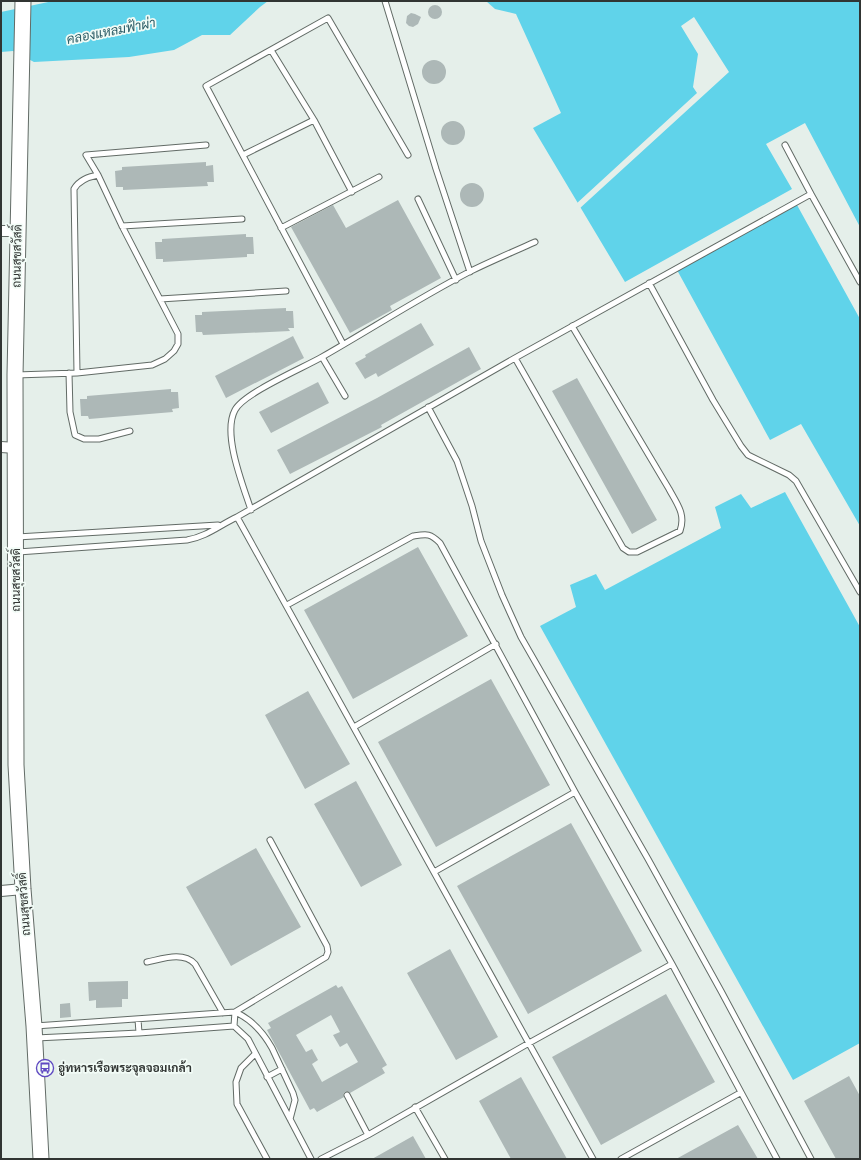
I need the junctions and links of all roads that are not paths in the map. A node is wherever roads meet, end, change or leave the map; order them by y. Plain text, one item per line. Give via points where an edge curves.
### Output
1 (385, 1) edge
2 (23, 2) edge
3 (271, 50) junction
4 (314, 120) junction
5 (785, 144) dead end
6 (206, 145) dead end
7 (243, 155) junction
8 (408, 155) dead end
9 (98, 175) junction
10 (379, 177) dead end
11 (352, 192) junction
12 (811, 194) junction
13 (418, 199) dead end
14 (242, 219) dead end
15 (122, 226) junction
16 (281, 228) junction
17 (1, 231) edge
18 (18, 231) junction
19 (535, 242) dead end
20 (470, 272) junction
21 (456, 280) junction
22 (860, 282) edge
23 (649, 283) junction
24 (286, 291) dead end
25 (160, 299) junction
26 (572, 326) junction
27 (343, 344) junction
28 (322, 357) junction
29 (515, 358) junction
30 (69, 373) junction
31 (77, 373) junction
32 (15, 375) junction
33 (345, 396) dead end
34 (428, 407) junction
35 (130, 431) dead end
36 (8, 447) edge
37 (250, 510) junction
38 (237, 517) junction
39 (219, 525) junction
40 (17, 545) junction
41 (860, 592) edge
42 (286, 605) junction
43 (496, 644) junction
44 (354, 727) junction
45 (575, 792) junction
46 (270, 840) dead end
47 (434, 872) junction
48 (22, 889) junction
49 (3, 891) edge
50 (147, 962) dead end
51 (672, 964) junction
52 (235, 1012) junction
53 (223, 1013) junction
54 (138, 1019) junction
55 (234, 1026) junction
56 (34, 1032) junction
57 (139, 1033) junction
58 (529, 1043) junction
59 (255, 1054) junction
60 (282, 1069) junction
61 (267, 1076) junction
62 (740, 1093) junction
63 (347, 1095) dead end
64 (415, 1107) junction
65 (290, 1119) junction
66 (368, 1134) junction
67 (41, 1159) edge
68 (267, 1159) edge
69 (311, 1159) edge
70 (321, 1159) edge
71 (445, 1159) edge
72 (593, 1159) edge
73 (621, 1159) edge
74 (777, 1159) edge
75 (811, 1159) edge

1 - 20 lane
2 - 18 main road, ถนนสุขสวัสดิ์
3 - 4 lane
3 - 7 lane via 206,86
3 - 8 lane via 328,18
4 - 7 lane
4 - 11 lane
5 - 12 lane
6 - 9 lane via 86,155
7 - 16 lane
9 - 15 lane
9 - 31 lane via 86,178 74,189
10 - 11 lane
11 - 16 lane
12 - 22 lane
12 - 23 lane
13 - 21 lane
14 - 15 lane
15 - 25 lane
16 - 27 lane
17 - 18 street
18 - 32 main road, ถนนสุขสวัสดิ์
19 - 20 lane
20 - 21 lane
21 - 27 lane
23 - 26 lane
23 - 41 lane via 741,446 748,455 780,470 796,481
24 - 25 lane
25 - 31 lane via 178,334 178,344 174,351 152,365
26 - 29 lane
26 - 29 lane via 670,489 682,515 680,531 637,552 629,552 623,548
27 - 28 lane
28 - 33 lane
28 - 37 lane via 246,398 235,410 230,428 233,451
29 - 34 lane
30 - 31 lane
30 - 32 lane
30 - 35 lane via 70,412 75,434 84,439 99,439
32 - 36 main road, ถนนสุขสวัสดิ์
34 - 37 lane
34 - 75 lane via 457,461 481,541 521,637 648,859
36 - 40 main road, ถนนสุขสวัสดิ์
37 - 38 lane
38 - 39 lane
38 - 42 lane
39 - 40 lane
39 - 40 lane via 198,538 187,540
40 - 48 main road, ถนนสุขสวัสดิ์ via 16,765
42 - 43 lane via 413,536 426,534 433,536 440,543
42 - 44 lane
43 - 44 lane
43 - 45 lane
44 - 47 lane
45 - 47 lane
45 - 51 lane
46 - 52 lane via 328,952 326,958
47 - 58 lane
48 - 49 street
48 - 56 main road, ถนนสุขสวัสดิ์
50 - 53 lane via 173,957 191,959
51 - 58 lane
51 - 62 lane
52 - 53 lane
52 - 55 lane
52 - 60 lane via 252,1022 268,1041
53 - 54 lane
54 - 56 lane
54 - 57 lane
55 - 57 lane
55 - 59 lane via 248,1039
56 - 57 lane
56 - 67 main road, ถนนสุขสวัสดิ์
58 - 64 lane
58 - 72 lane
59 - 61 lane
59 - 68 lane via 241,1068 236,1082 237,1104
60 - 61 lane
60 - 65 lane via 295,1100
61 - 65 lane
62 - 73 lane
62 - 74 lane
63 - 66 lane
64 - 66 lane
64 - 71 lane
65 - 69 lane
66 - 70 lane

